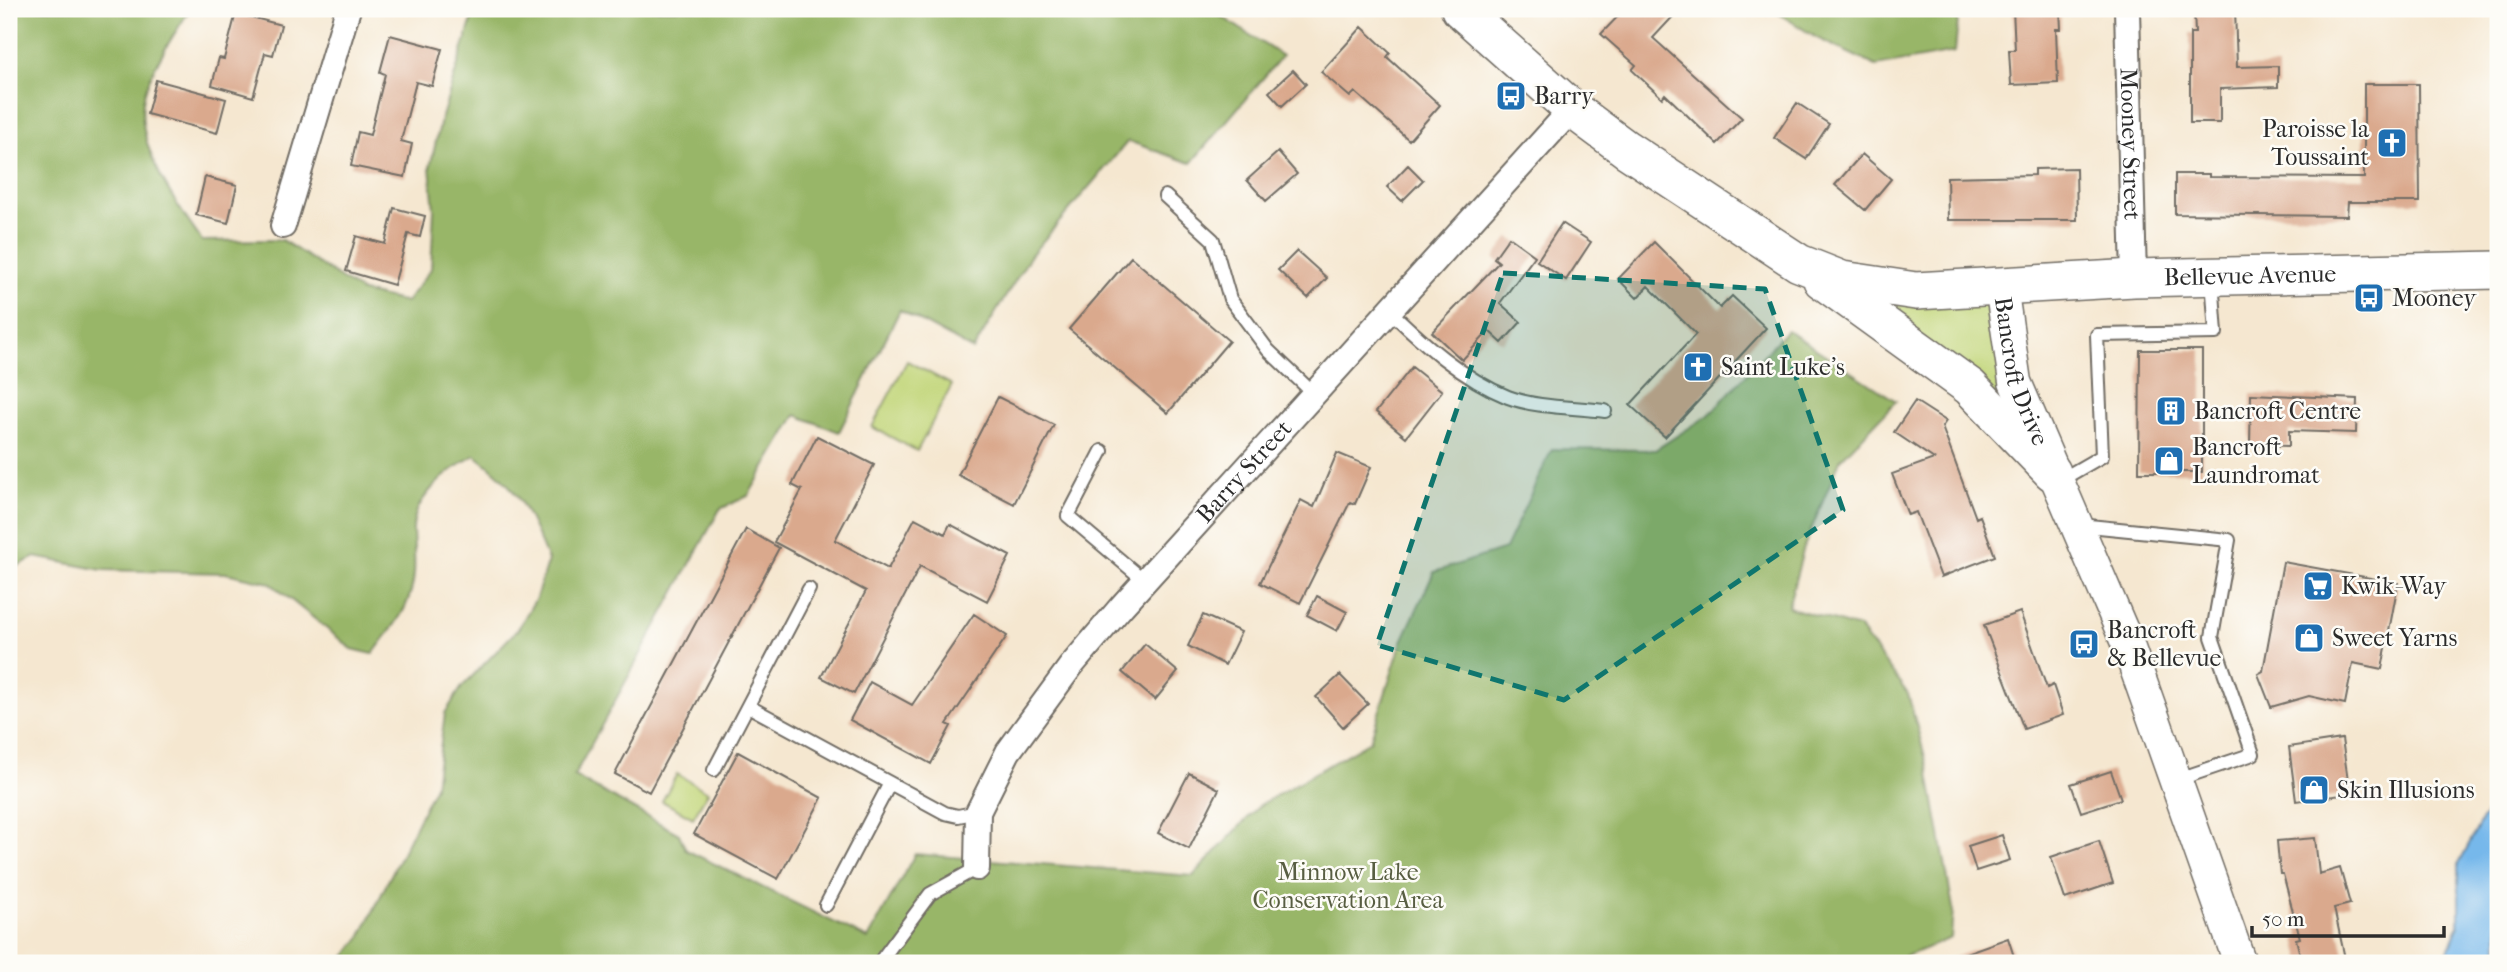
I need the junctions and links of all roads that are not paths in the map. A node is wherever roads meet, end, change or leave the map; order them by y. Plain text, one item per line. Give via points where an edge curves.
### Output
1 (348, 9) edge
2 (1460, 9) edge
3 (2127, 9) edge
4 (1572, 109) junction
5 (1165, 195) dead end
6 (283, 226) dead end
7 (1799, 263) junction
8 (2498, 270) edge
9 (2212, 276) junction
10 (2134, 278) junction
11 (2001, 286) junction
12 (1389, 310) junction
13 (1314, 394) junction
14 (1605, 411) dead end
15 (1102, 451) dead end
16 (2054, 477) junction
17 (2075, 525) junction
18 (1145, 580) junction
19 (810, 589) dead end
20 (748, 706) junction
21 (714, 770) dead end
22 (2175, 780) junction
23 (890, 783) junction
24 (978, 812) junction
25 (977, 868) joint
26 (826, 905) dead end
27 (879, 963) edge
28 (2240, 963) edge

1 - 6 street
2 - 4 main road, Bancroft Drive
3 - 10 street, Mooney Street
4 - 7 main road, Bancroft Drive
4 - 12 street, Barry Street
5 - 13 lane via 1213,240 1230,299 1268,350
7 - 11 main road, Bancroft Drive via 1842,280 1916,291
7 - 16 main road via 1970,387
8 - 9 main road, Bellevue Avenue
9 - 10 main road, Bellevue Avenue
9 - 16 lane via 2216,333 2096,335 2102,456
10 - 11 main road, Bellevue Avenue
11 - 16 street, Bancroft Drive via 2015,382
12 - 13 street, Barry Street
12 - 14 lane via 1421,341 1509,397
13 - 18 street, Barry Street
15 - 18 lane via 1068,516
16 - 17 street, Bancroft Drive
17 - 22 street, Bancroft Drive via 2126,640
17 - 22 lane via 2229,540 2212,637 2253,754
18 - 24 street, Barry Street via 1041,705 1008,752
19 - 20 lane
20 - 21 lane
20 - 23 lane
22 - 28 street, Bancroft Drive
23 - 24 lane via 945,813
23 - 26 lane
24 - 25 street, Barry Street
25 - 27 lane via 930,894

